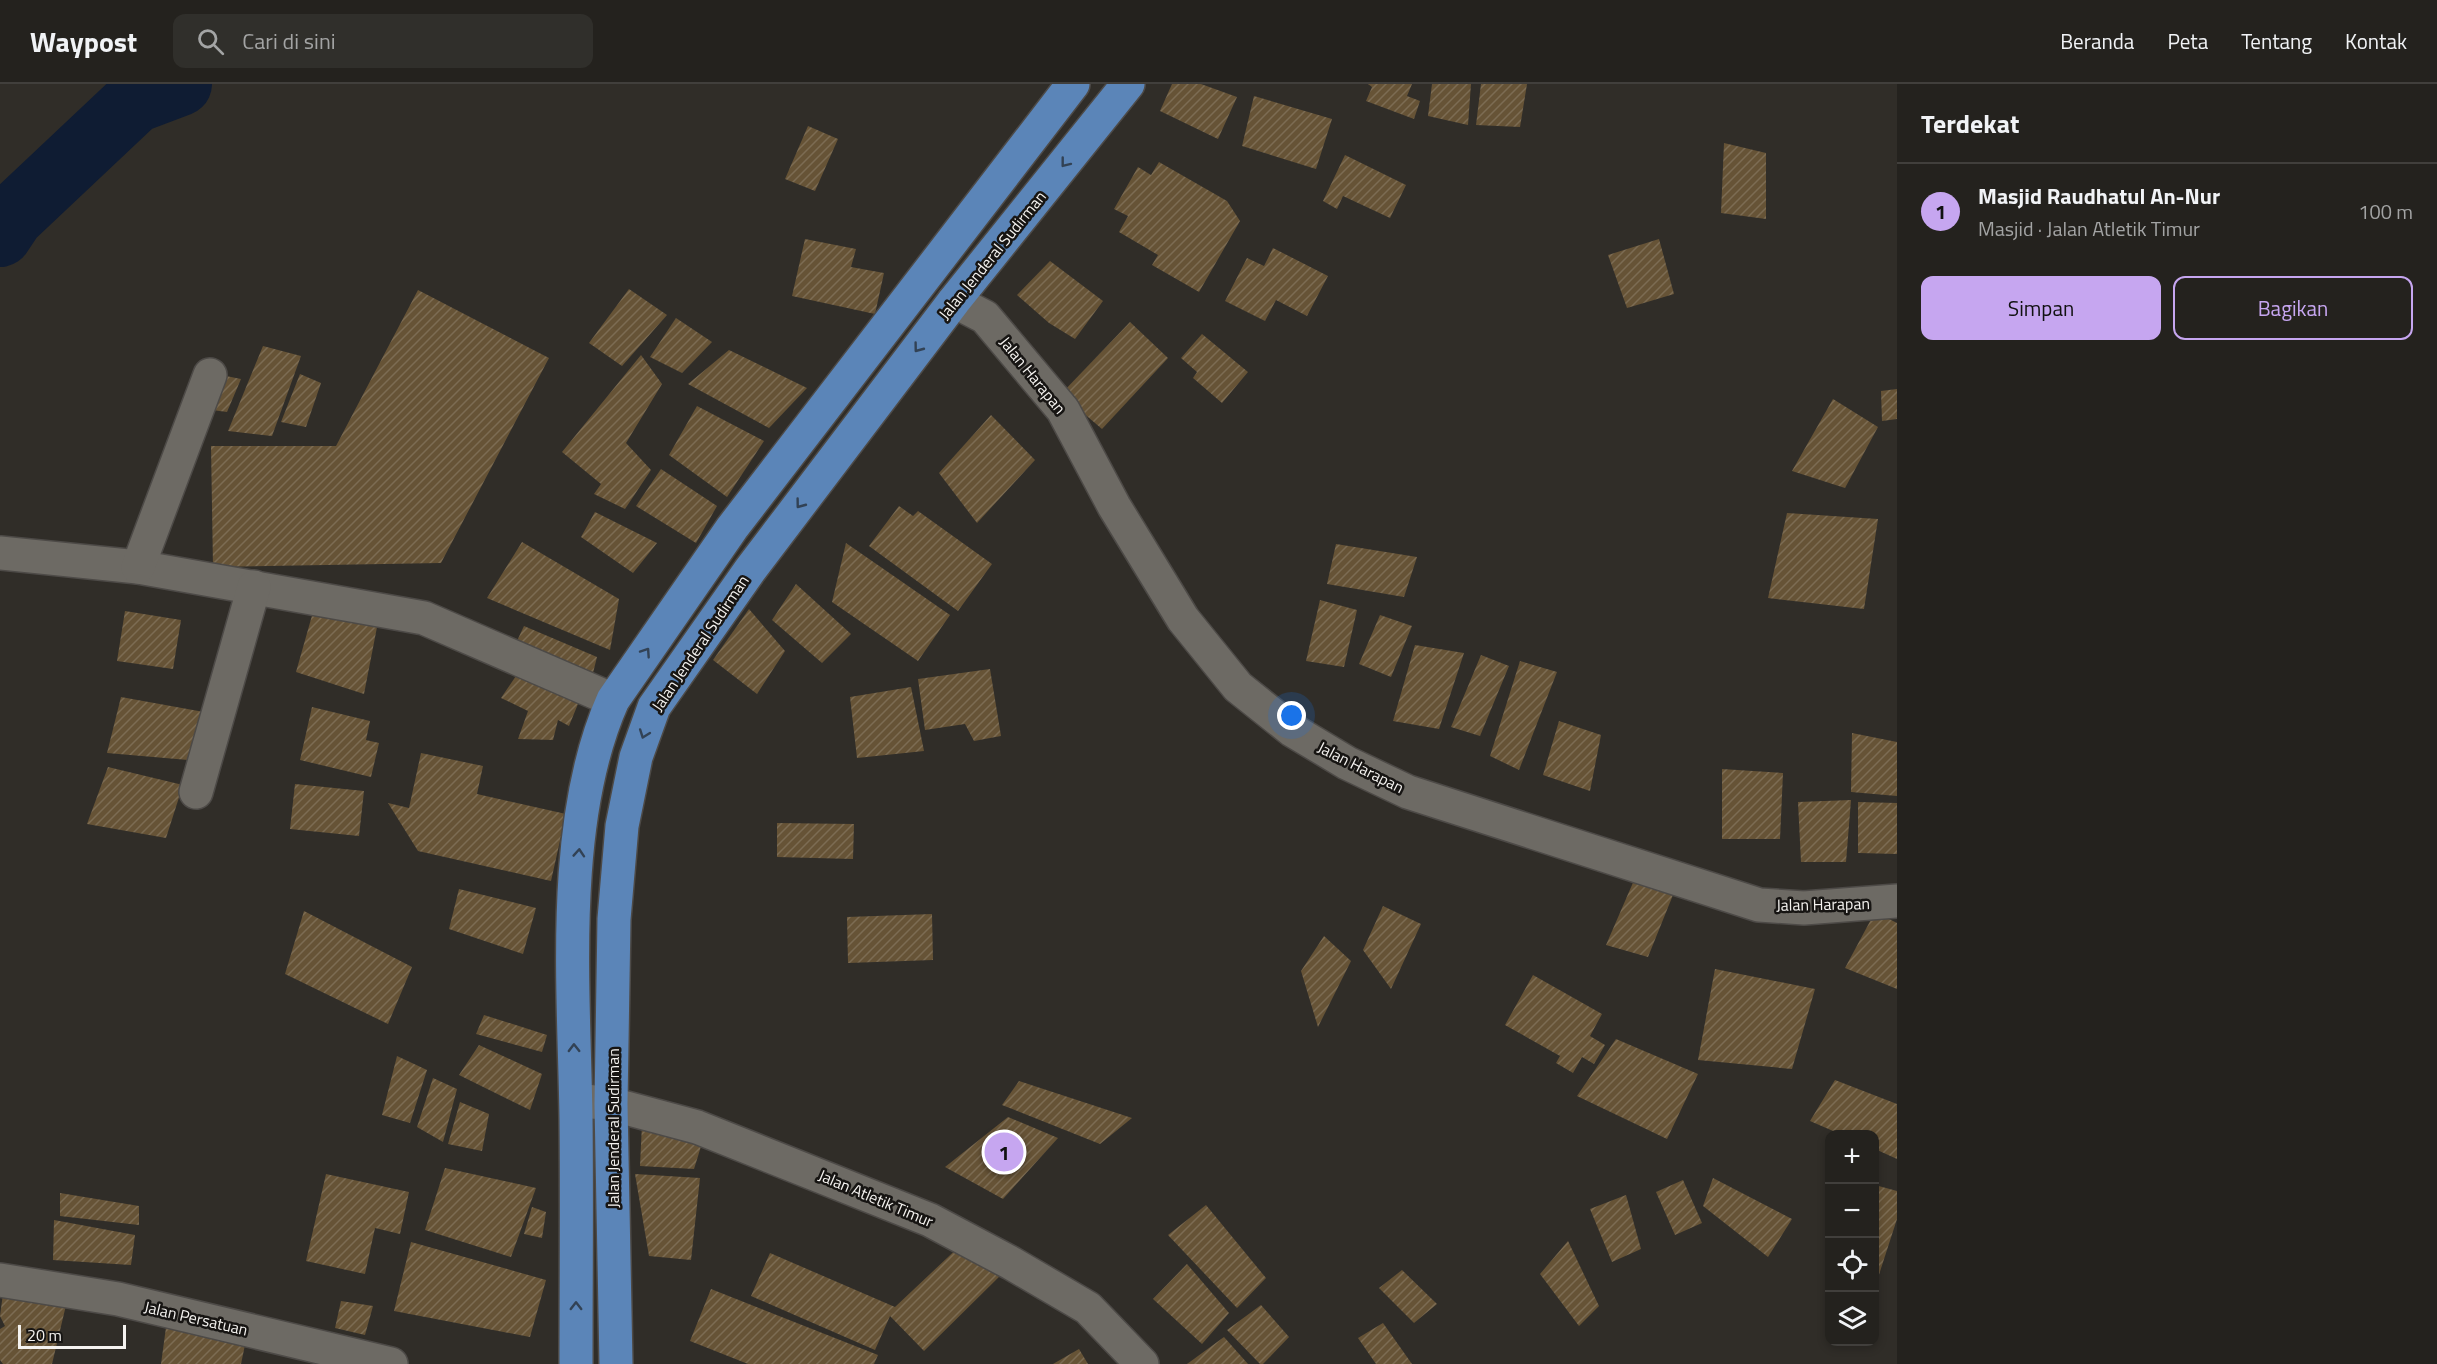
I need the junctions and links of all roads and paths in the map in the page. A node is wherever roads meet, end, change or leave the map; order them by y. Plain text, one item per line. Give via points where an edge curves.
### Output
1 (1128, 84) edge
2 (1065, 95) edge
3 (1090, 131) junction
4 (954, 301) junction
5 (210, 375) dead end
6 (0, 553) edge
7 (138, 567) junction
8 (254, 587) junction
9 (613, 700) junction
10 (196, 792) dead end
11 (1897, 901) edge
12 (575, 1100) junction
13 (611, 1104) junction
14 (0, 1280) edge
15 (391, 1364) edge
16 (576, 1364) edge
17 (616, 1364) edge
18 (1142, 1364) edge

1 - 3 main road, Jalan Jenderal Sudirman
2 - 3 main road
9 -> 2 main road via 732,528
3 -> 4 main road, Jalan Jenderal Sudirman
4 - 11 street, Jalan Harapan via 985,317 1063,411 1114,506 1183,619 1238,687 1292,730 1347,763 1408,792 1759,905 1804,908
4 -> 13 main road, Jalan Jenderal Sudirman via 750,570 654,707 636,757 622,826 614,919
5 - 7 street
6 - 7 street
7 - 8 street
8 - 9 street via 424,618
8 - 10 street
12 -> 9 main road via 574,914 581,816 593,757
12 - 13 street, Jalan Atletik Timur
16 -> 12 main road
13 - 17 main road, Jalan Jenderal Sudirman
13 - 18 street, Jalan Atletik Timur via 697,1127 930,1220 1088,1308
14 - 15 street, Jalan Persatuan via 118,1299

